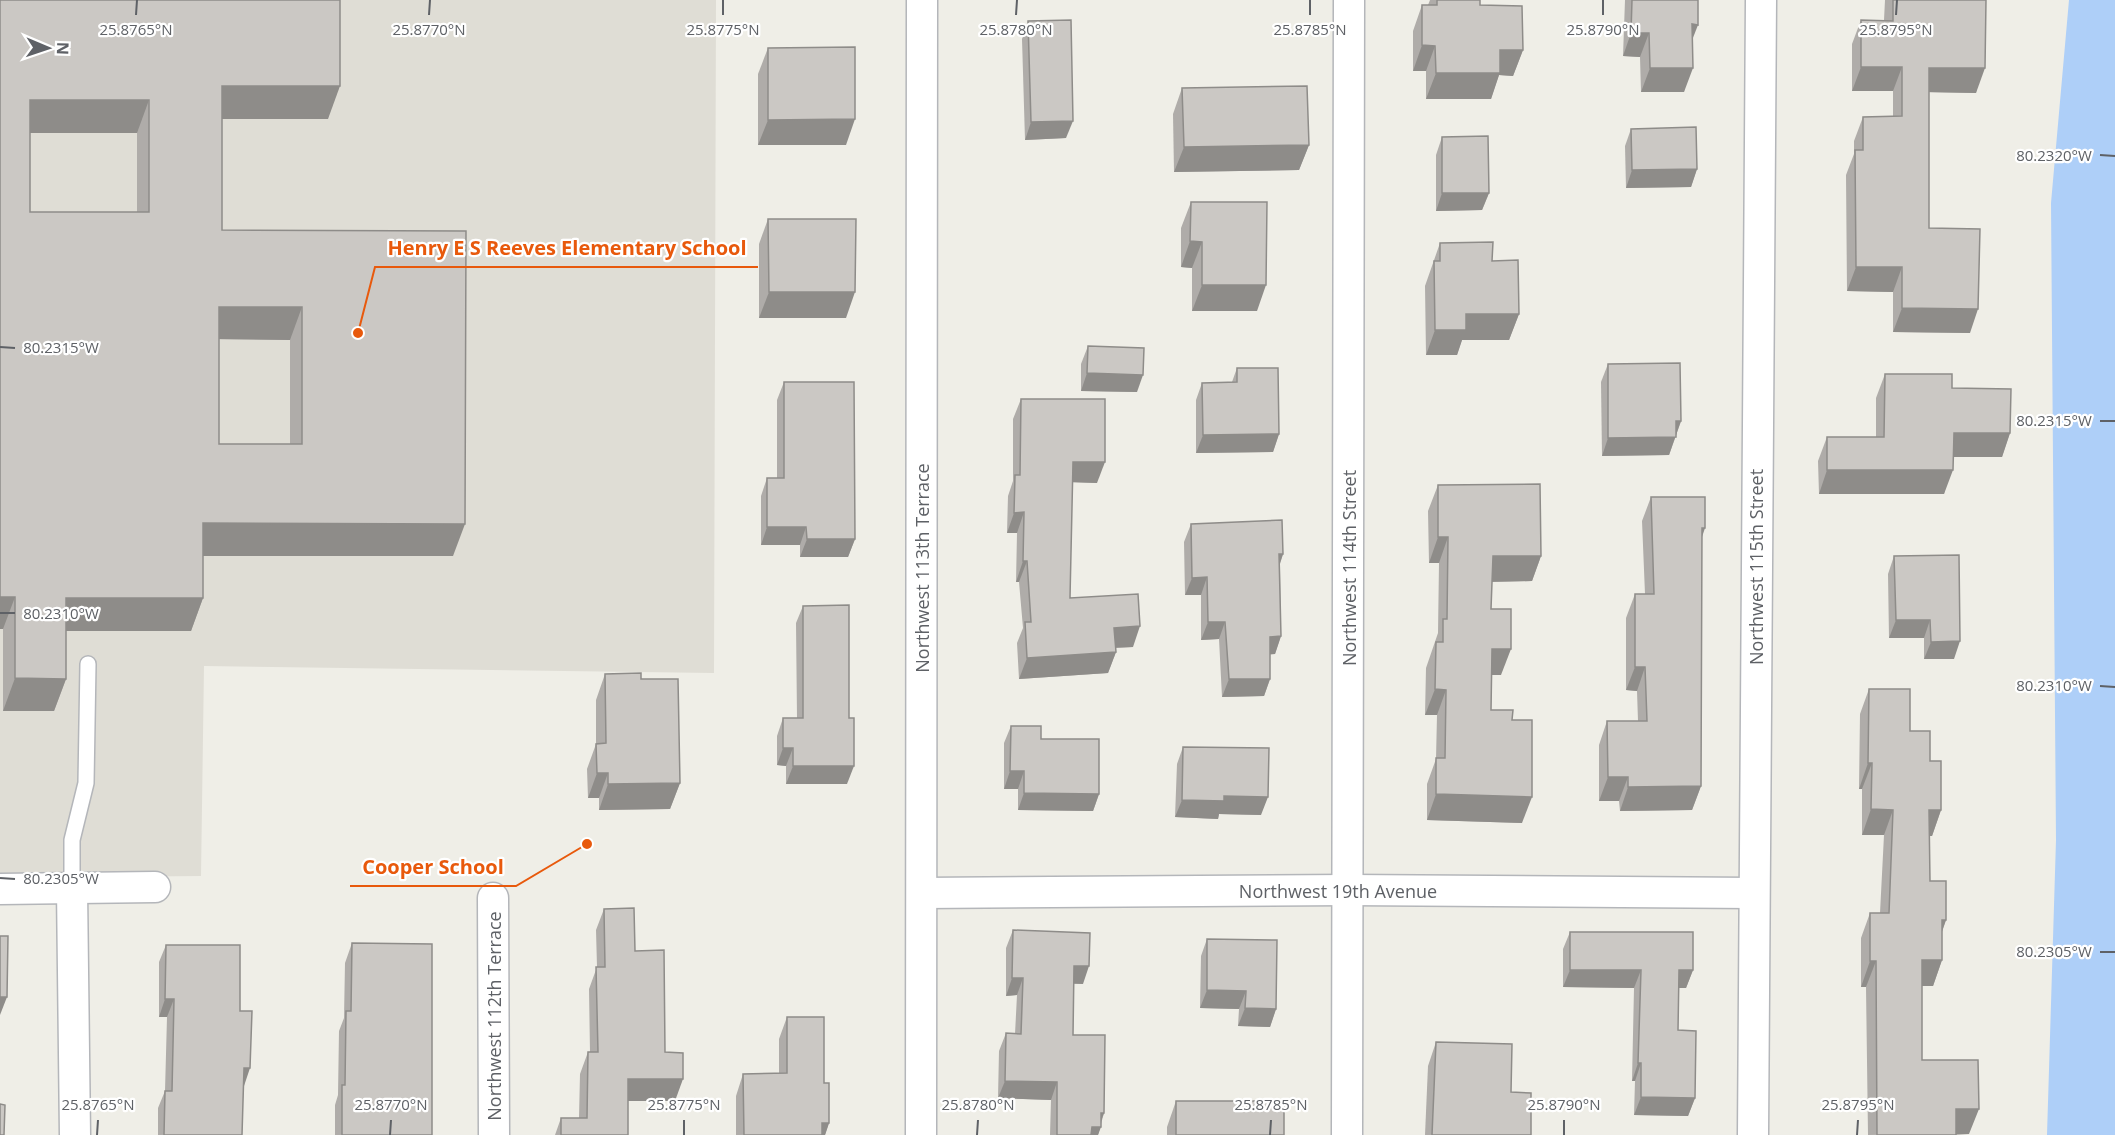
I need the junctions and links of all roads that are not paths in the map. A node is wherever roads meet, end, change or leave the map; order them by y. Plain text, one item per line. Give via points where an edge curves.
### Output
1 (922, 0) edge
2 (1349, 0) edge
3 (1761, 0) edge
4 (88, 664) dead end
5 (155, 887) dead end
6 (0, 889) edge
7 (72, 889) junction
8 (1349, 890) junction
9 (923, 893) junction
10 (1753, 893) junction
11 (493, 898) dead end
12 (75, 1135) edge
13 (494, 1135) edge
14 (921, 1135) edge
15 (1347, 1135) edge
16 (1753, 1135) edge

1 - 9 street, Northwest 113th Terrace
2 - 8 street, Northwest 114th Street
3 - 10 street, Northwest 115th Street
4 - 7 lane via 86,783 72,840
5 - 7 street
6 - 7 street
7 - 12 street
8 - 9 street, Northwest 19th Avenue
8 - 10 street, Northwest 19th Avenue
8 - 15 street, Northwest 114th Street
9 - 14 street, Northwest 113th Terrace
10 - 16 street, Northwest 115th Street
11 - 13 street, Northwest 112th Terrace

